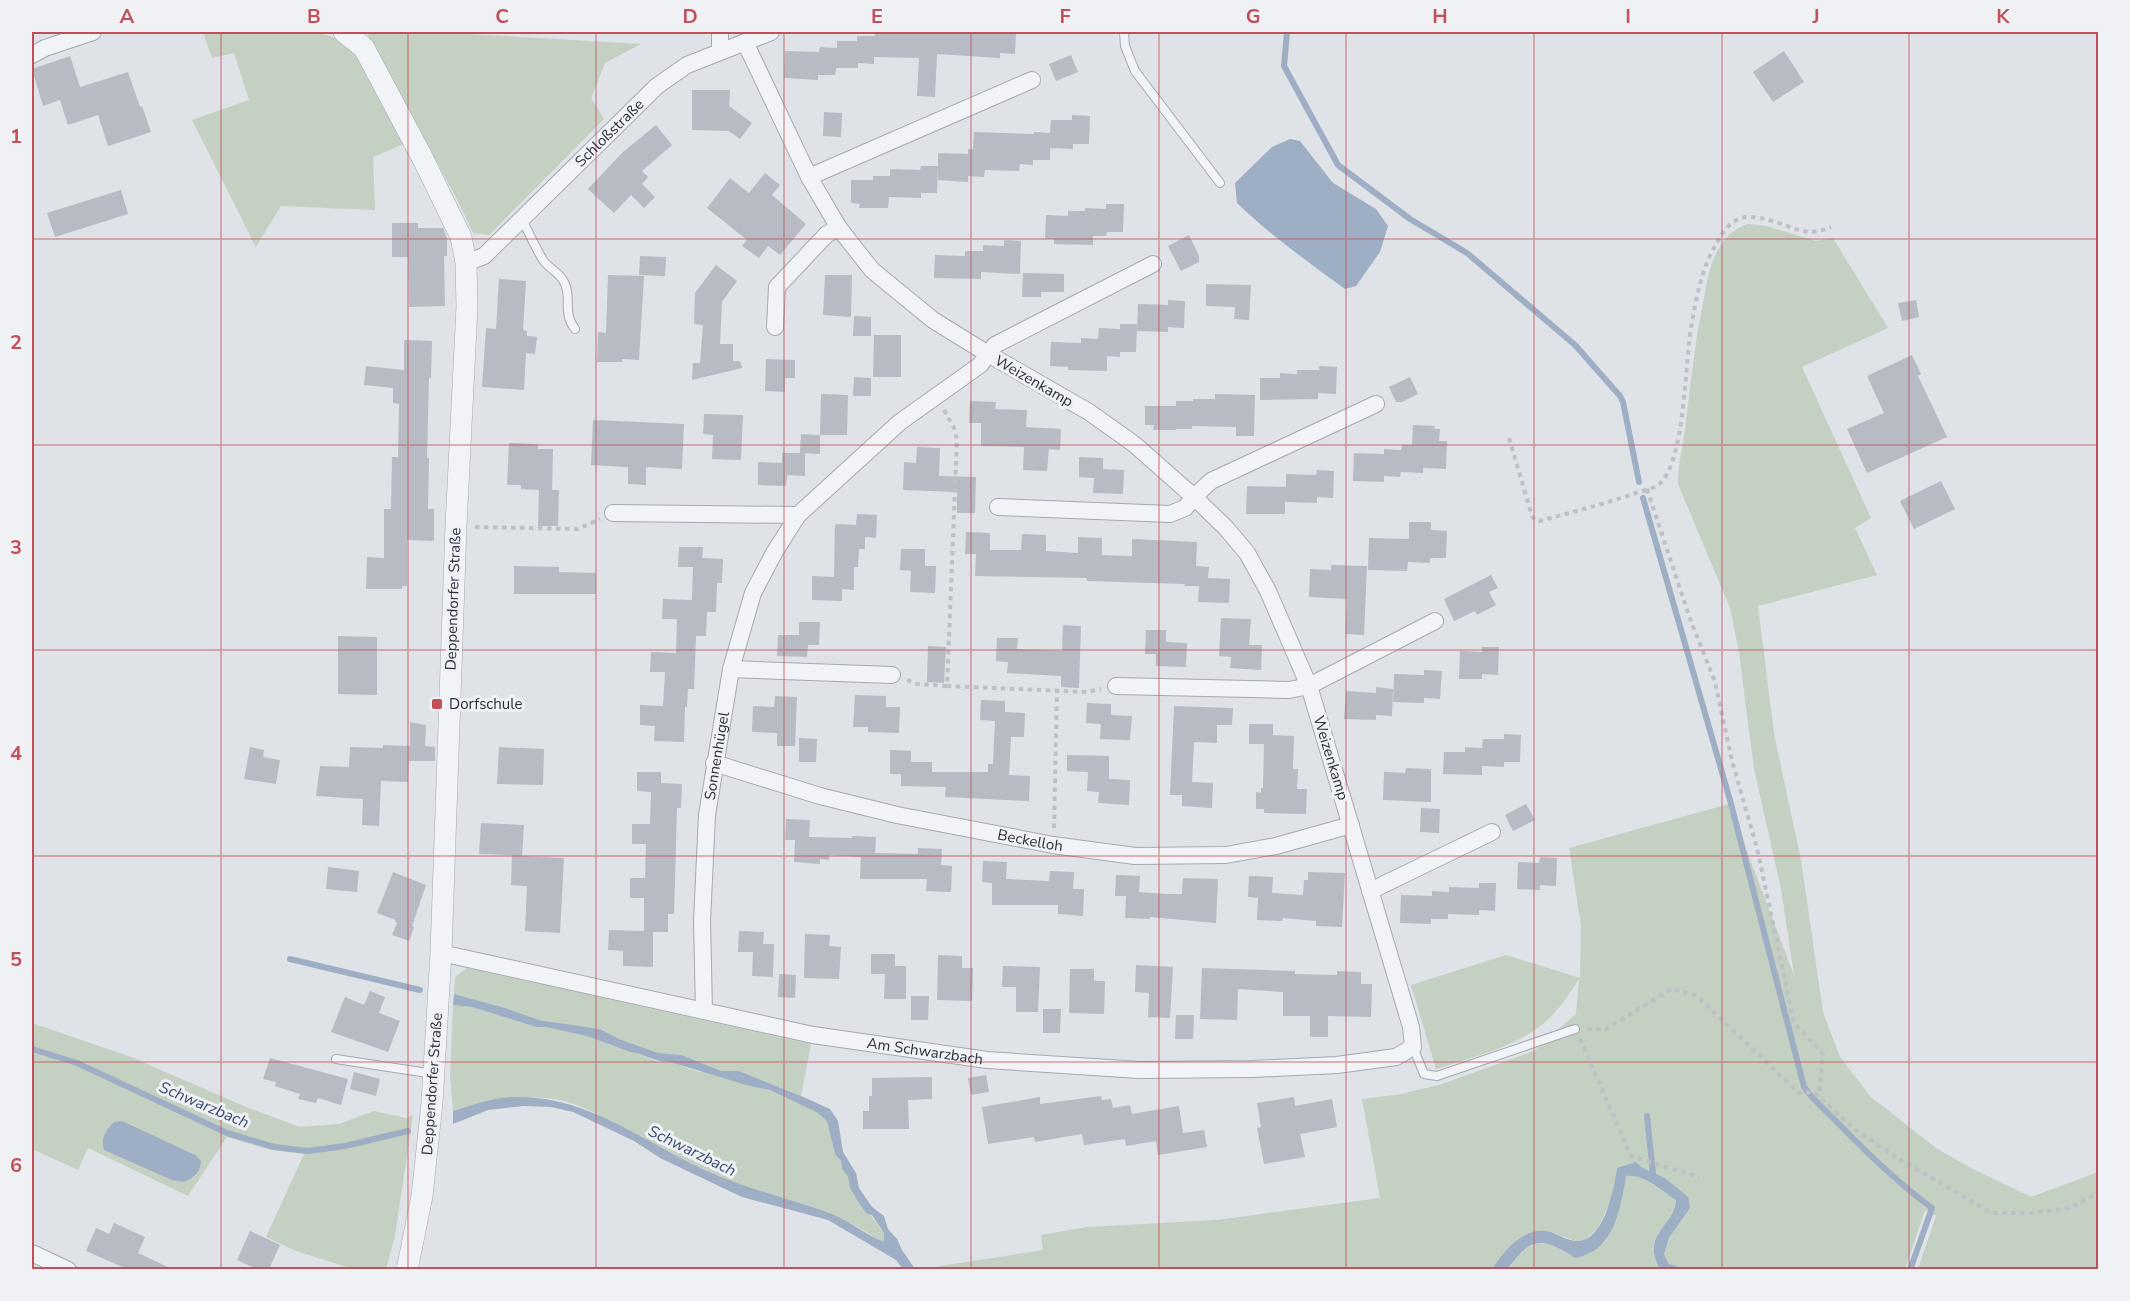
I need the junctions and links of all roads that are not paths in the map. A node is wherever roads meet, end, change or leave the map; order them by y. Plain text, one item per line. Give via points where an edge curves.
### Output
1 (93, 32) edge
2 (344, 32) edge
3 (720, 32) edge
4 (771, 32) edge
5 (1124, 32) edge
6 (745, 42) junction
7 (720, 51) junction
8 (32, 55) edge
9 (1032, 80) dead end
10 (809, 177) junction
11 (1220, 183) dead end
12 (521, 218) junction
13 (838, 228) junction
14 (466, 263) junction
15 (1153, 264) dead end
16 (775, 327) dead end
17 (575, 329) dead end
18 (988, 354) junction
19 (1376, 404) dead end
20 (1194, 497) junction
21 (998, 507) dead end
22 (613, 513) road end
23 (798, 515) junction
24 (1435, 621) dead end
25 (731, 669) junction
26 (892, 675) road end
27 (1116, 686) road end
28 (1309, 686) junction
29 (714, 763) junction
30 (1351, 825) junction
31 (1492, 832) dead end
32 (1370, 891) junction
33 (441, 953) junction
34 (704, 1011) junction
35 (1575, 1029) road end
36 (1413, 1047) junction
37 (336, 1059) dead end
38 (434, 1074) junction
39 (32, 1253) edge
40 (62, 1268) edge
41 (407, 1269) edge

1 - 8 street
2 - 14 street, Deppendorfer Straße via 364,48 423,159 461,237
3 - 7 street
4 - 6 street, Schloßstraße
5 - 11 lane via 1135,71
6 - 7 street, Schloßstraße
6 - 10 street, Weizenkamp
7 - 12 street, Schloßstraße via 687,65 657,86
9 - 10 street
10 - 13 street, Weizenkamp
12 - 14 street, Schloßstraße via 483,256
12 - 17 lane via 543,260 564,281 569,321
13 - 16 street via 827,234 777,287
13 - 18 street, Weizenkamp via 872,270 933,320
14 - 33 street, Deppendorfer Straße
15 - 18 street, Weizenkamp via 995,345
18 - 20 street, Weizenkamp via 1089,412 1134,444
18 - 23 street, Sonnenhügel via 980,365 900,422
19 - 20 street via 1211,481
20 - 21 street via 1185,508 1170,514
20 - 28 street, Weizenkamp via 1247,554 1268,591
22 - 23 street
23 - 25 street, Sonnenhügel via 753,594
24 - 28 street
25 - 26 street
25 - 29 street, Sonnenhügel
27 - 28 street via 1289,690
28 - 30 street, Weizenkamp
29 - 30 street, Beckelloh via 819,796 897,815 1053,845 1136,856 1226,855
29 - 34 street, Sonnenhügel via 703,869
30 - 32 street, Weizenkamp
31 - 32 street
32 - 36 street, Weizenkamp via 1411,1027
33 - 34 street, Am Schwarzbach
33 - 38 street, Deppendorfer Straße
34 - 36 street, Am Schwarzbach via 813,1035 987,1060 1139,1070 1337,1065 1396,1057
35 - 36 lane via 1437,1076 1424,1074
37 - 38 lane
38 - 41 street, Deppendorfer Straße via 429,1148
39 - 40 street

